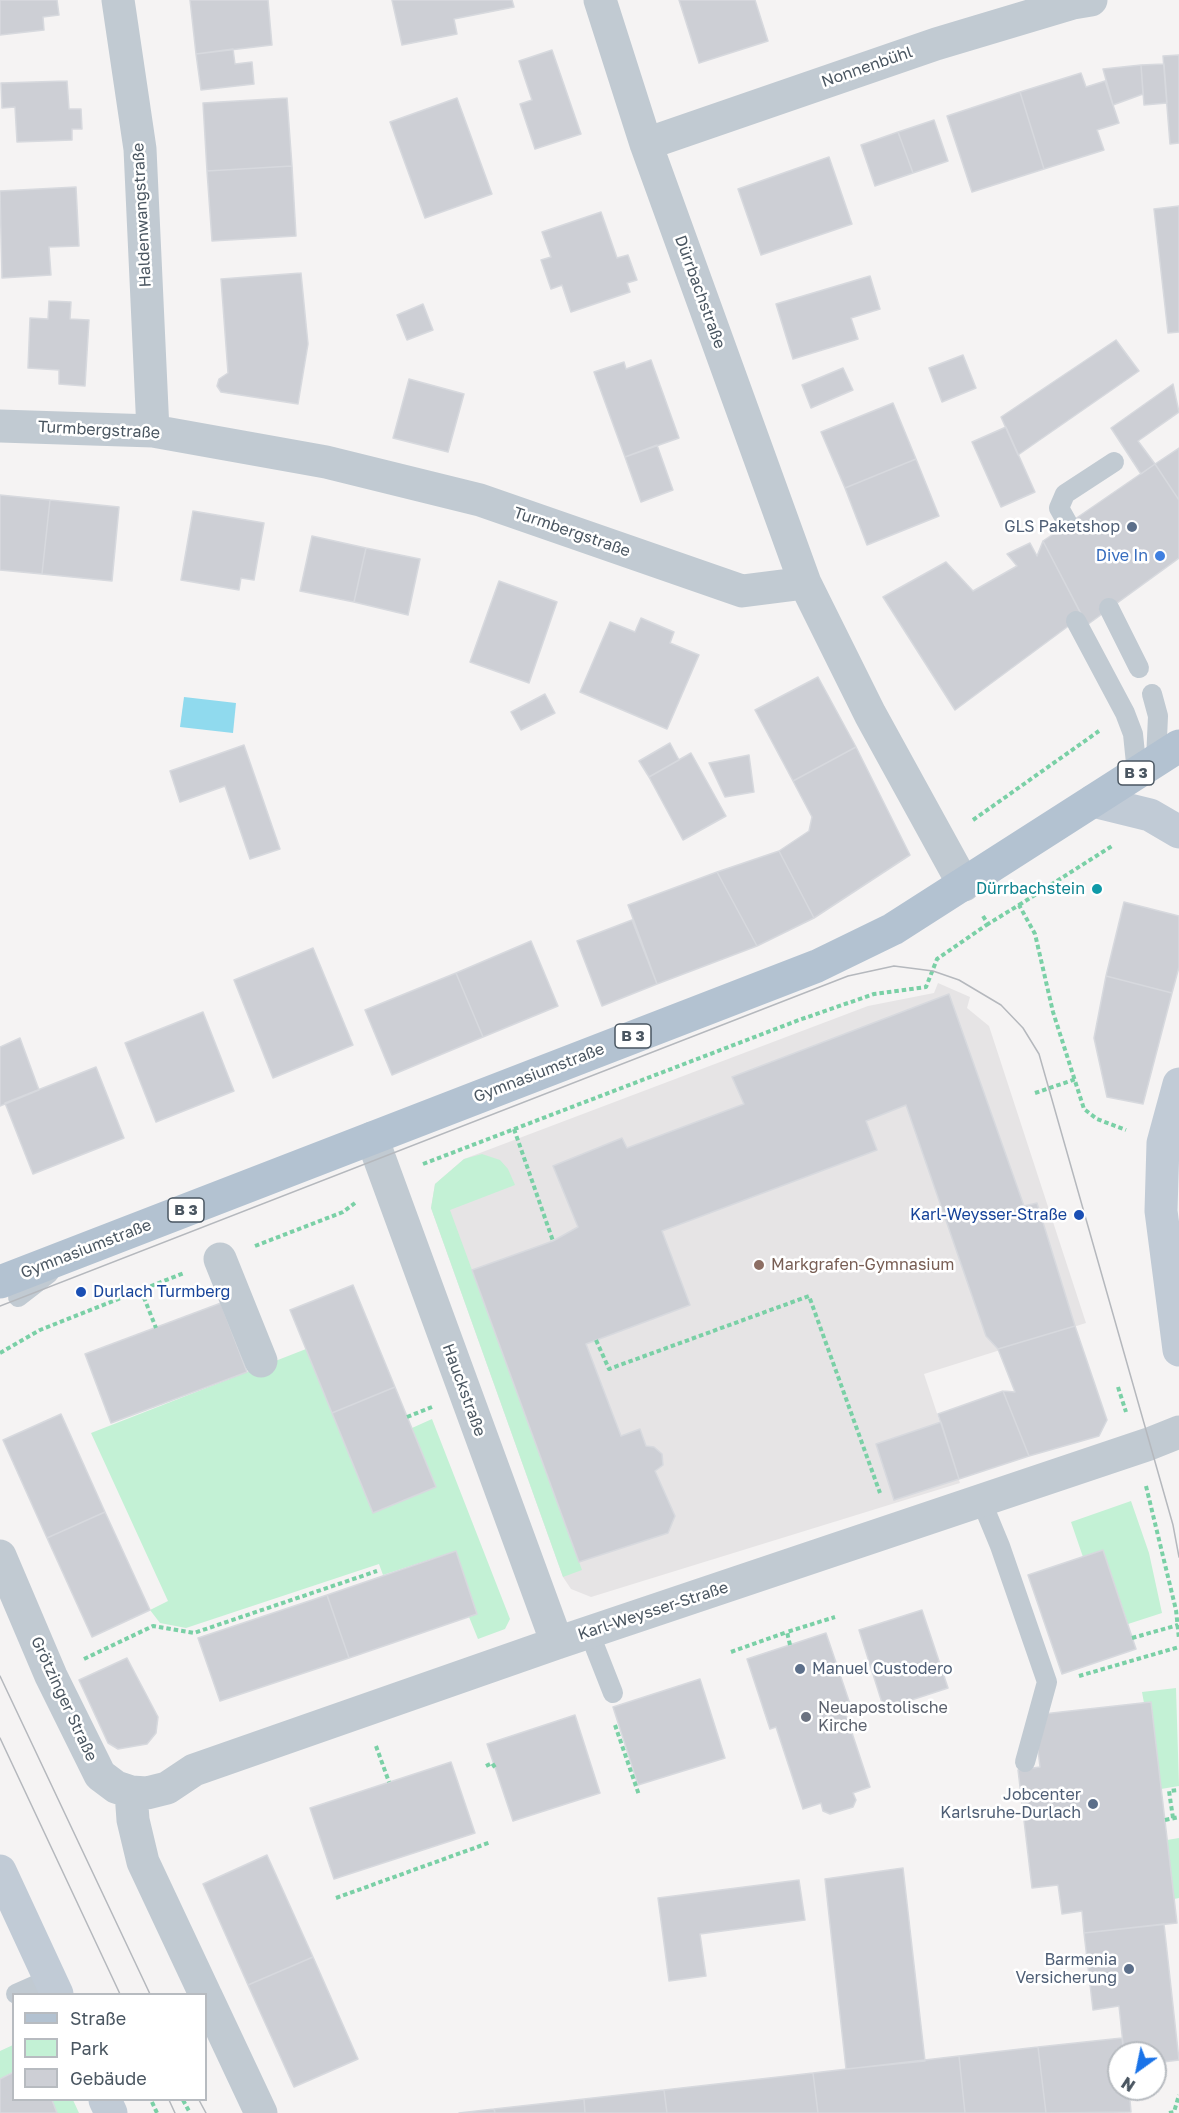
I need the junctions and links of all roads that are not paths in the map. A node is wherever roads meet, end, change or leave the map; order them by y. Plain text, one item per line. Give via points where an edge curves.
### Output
1 (118, 0) edge
2 (600, 0) edge
3 (1091, 0) edge
4 (646, 144) junction
5 (0, 426) edge
6 (153, 431) junction
7 (1114, 462) dead end
8 (1068, 524) dead end
9 (805, 583) junction
10 (1109, 608) dead end
11 (1076, 621) dead end
12 (1139, 668) dead end
13 (1152, 694) dead end
14 (1157, 760) edge
15 (1093, 801) junction
16 (1179, 832) edge
17 (964, 885) junction
18 (1179, 1084) edge
19 (372, 1138) junction
20 (220, 1259) road end
21 (9, 1290) edge
22 (1179, 1350) edge
23 (261, 1361) dead end
24 (1179, 1432) edge
25 (981, 1500) junction
26 (0, 1556) edge
27 (589, 1632) junction
28 (557, 1643) junction
29 (612, 1693) road end
30 (1024, 1762) dead end
31 (131, 1792) junction
32 (0, 1871) edge
33 (53, 1987) edge
34 (24, 1993) edge
35 (204, 1993) edge
36 (207, 1999) edge
37 (261, 2113) edge

1 - 6 street, Haldenwangstraße via 140,149
2 - 4 street, Dürrbachstraße
3 - 4 street, Nonnenbühl via 936,44
4 - 9 street, Dürrbachstraße
5 - 6 street, Turmbergstraße
6 - 9 street, Turmbergstraße via 326,462 480,500 742,591
7 - 8 lane via 1065,494 1059,508
9 - 17 street via 870,714
10 - 12 lane
11 - 14 lane via 1133,734
13 - 14 lane via 1158,716
14 - 15 main road, Gymnasiumstraße / B 3
15 - 16 main road via 1150,815
15 - 17 main road, Gymnasiumstraße / B 3
17 - 19 main road, Gymnasiumstraße / B 3 via 893,930 817,966
18 - 22 main road via 1163,1143 1161,1210
19 - 21 main road, Gymnasiumstraße / B 3 via 72,1255
19 - 28 street, Hauckstraße
20 - 23 street
24 - 25 street, Karl-Weysser-Straße
25 - 27 street, Karl-Weysser-Straße
25 - 30 lane via 1047,1682
26 - 31 street, Grötzinger Straße via 51,1676 100,1775
27 - 28 street, Karl-Weysser-Straße
27 - 29 lane
28 - 31 street, Karl-Weysser-Straße via 194,1770 166,1788
31 - 35 street via 142,1862
32 - 33 main road
33 - 34 lane
36 - 37 street

